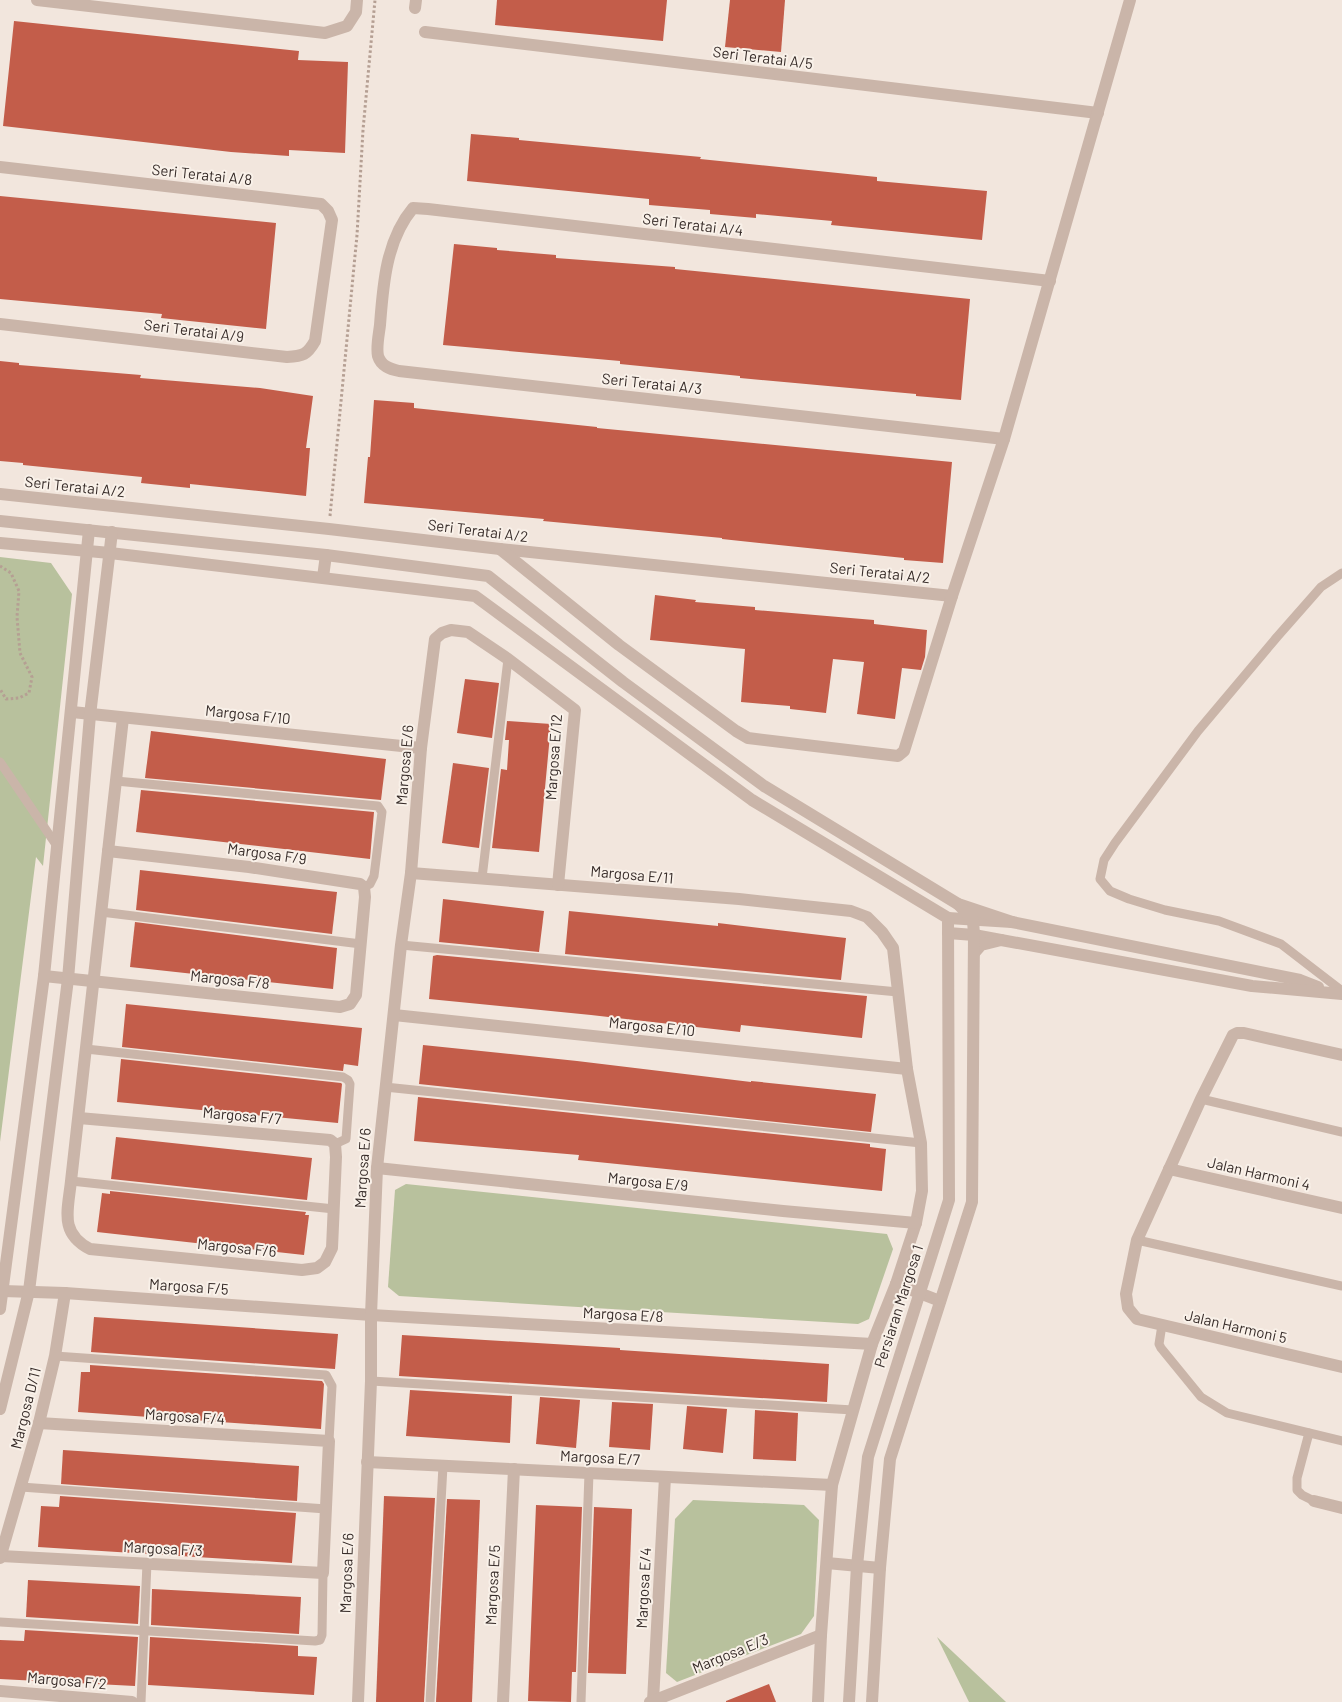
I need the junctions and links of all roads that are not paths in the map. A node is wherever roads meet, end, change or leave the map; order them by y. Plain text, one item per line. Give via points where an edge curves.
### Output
1 (37, 0) edge
2 (357, 0) edge
3 (1130, 0) edge
4 (425, 32) dead end
5 (1098, 113) junction
6 (0, 167) edge
7 (324, 280) joint
8 (384, 281) joint
9 (1050, 281) junction
10 (0, 324) edge
11 (1004, 438) junction
12 (0, 494) edge
13 (0, 521) edge
14 (89, 530) junction
15 (112, 532) junction
16 (0, 543) edge
17 (500, 549) junction
18 (88, 552) junction
19 (110, 553) junction
20 (326, 555) junction
21 (450, 571) junction
22 (1342, 573) edge
23 (323, 577) junction
24 (448, 593) junction
25 (952, 596) junction
26 (435, 639) joint
27 (508, 659) junction
28 (72, 712) junction
29 (90, 715) junction
30 (124, 718) junction
31 (421, 748) junction
32 (0, 762) edge
33 (116, 781) junction
34 (58, 846) junction
35 (108, 851) junction
36 (411, 873) junction
37 (482, 878) junction
38 (558, 885) junction
39 (364, 887) junction
40 (958, 904) junction
41 (101, 912) junction
42 (948, 918) junction
43 (973, 920) junction
44 (1012, 922) junction
45 (948, 933) junction
46 (974, 935) junction
47 (1001, 940) junction
48 (362, 944) junction
49 (401, 945) junction
50 (974, 953) junction
51 (44, 976) junction
52 (68, 979) junction
53 (94, 982) junction
54 (898, 992) junction
55 (1338, 992) edge
56 (394, 1015) junction
57 (86, 1049) junction
58 (1342, 1055) edge
59 (907, 1069) junction
60 (385, 1088) junction
61 (1201, 1099) junction
62 (79, 1118) junction
63 (1342, 1132) edge
64 (921, 1143) junction
65 (335, 1144) junction
66 (377, 1168) junction
67 (1169, 1169) junction
68 (71, 1181) junction
69 (1342, 1208) edge
70 (334, 1209) junction
71 (916, 1223) junction
72 (1137, 1240) junction
73 (896, 1284) junction
74 (1342, 1286) edge
75 (2, 1291) edge
76 (29, 1291) junction
77 (65, 1293) junction
78 (919, 1293) junction
79 (940, 1301) junction
80 (0, 1309) edge
81 (371, 1316) junction
82 (1162, 1326) junction
83 (872, 1344) junction
84 (55, 1356) junction
85 (1342, 1367) edge
86 (371, 1381) junction
87 (0, 1409) edge
88 (854, 1410) junction
89 (39, 1422) junction
90 (1309, 1433) junction
91 (328, 1441) junction
92 (1342, 1441) edge
93 (367, 1462) junction
94 (443, 1466) junction
95 (514, 1469) junction
96 (589, 1473) junction
97 (665, 1477) junction
98 (832, 1485) junction
99 (21, 1487) junction
100 (1314, 1501) joint
101 (1342, 1508) edge
102 (326, 1509) junction
103 (0, 1557) edge
104 (147, 1563) junction
105 (827, 1563) junction
106 (857, 1566) junction
107 (880, 1568) junction
108 (323, 1573) junction
109 (0, 1622) edge
110 (143, 1631) junction
111 (821, 1635) junction
112 (0, 1691) edge
113 (652, 1701) edge
114 (132, 1702) edge
115 (141, 1702) edge
116 (358, 1702) edge
117 (430, 1702) edge
118 (503, 1702) edge
119 (581, 1702) edge
120 (818, 1702) edge
121 (849, 1702) edge
122 (872, 1702) edge

1 - 2 street via 325,33 347,26 356,12
3 - 5 street
4 - 5 street, Seri Teratai A/5
5 - 9 street
6 - 7 street, Seri Teratai A/8 via 320,204 332,220
7 - 10 street, Seri Teratai A/9 via 315,340 301,356
8 - 9 street, Seri Teratai A/4 via 398,229 413,208
8 - 11 street, Seri Teratai A/3 via 378,355 386,367 399,371
9 - 11 street
11 - 25 street
12 - 17 street, Seri Teratai A/2
13 - 14 street
14 - 15 street
14 - 18 street
15 - 19 street
15 - 20 street
16 - 18 street
17 - 25 street, Seri Teratai A/2
17 - 25 street via 619,644 748,738 898,756 904,751
18 - 19 street
18 - 28 street
19 - 23 street
19 - 29 street
20 - 21 street
20 - 23 street
21 - 24 street
21 - 40 street via 488,576 623,682 764,786
22 - 55 lane via 1321,587 1198,731 1115,843 1104,860 1100,879 1110,891 1129,899 1219,921 1281,944
23 - 24 street
24 - 42 street via 475,596 752,800
26 - 27 street, Margosa E/12 via 451,630 468,632
26 - 31 street, Margosa E/6
27 - 37 lane
27 - 38 street, Margosa E/12 via 575,710
28 - 29 street, Margosa F/10
28 - 34 street
29 - 30 street, Margosa F/10
29 - 52 street
30 - 31 street, Margosa F/10
30 - 33 street
31 - 36 street, Margosa E/6
32 - 34 lane
33 - 35 street
33 - 39 lane via 378,806 382,812 374,876
34 - 51 street
35 - 39 street, Margosa F/9 via 249,866 355,882
35 - 41 street
36 - 37 street, Margosa E/11
36 - 49 street, Margosa E/6
37 - 38 street, Margosa E/11
38 - 54 street, Margosa E/11 via 851,911 867,917 893,948
39 - 48 street
40 - 43 street
40 - 44 street
41 - 48 lane
41 - 53 street
42 - 43 street
42 - 45 street, Persiaran Margosa 1
43 - 44 street
43 - 46 street
44 - 55 street via 1300,980
45 - 46 street
45 - 78 street, Persiaran Margosa 1 via 949,1200
46 - 47 street
46 - 50 street
47 - 50 street via 980,946
47 - 55 street via 1252,986
48 - 53 street, Margosa F/8 via 356,995 350,1004 340,1007
49 - 54 lane
49 - 56 street, Margosa E/6
50 - 79 street via 972,1202
51 - 52 street, Margosa F/8
51 - 75 street
52 - 53 street, Margosa F/8
52 - 76 street
53 - 57 street
54 - 59 street
56 - 59 street, Margosa E/10
56 - 60 street, Margosa E/6
57 - 62 street
57 - 65 lane via 343,1077 350,1084 346,1139
58 - 61 street via 1237,1032
59 - 64 street
60 - 64 lane
60 - 66 street, Margosa E/6
61 - 63 lane
61 - 67 street
62 - 65 street, Margosa F/7 via 325,1139
62 - 68 street
64 - 71 street via 922,1191
65 - 70 street
66 - 71 street, Margosa E/9
66 - 81 street, Margosa E/6
67 - 69 street, Jalan Harmoni 4
67 - 72 street
68 - 70 lane
68 - 70 street, Margosa F/6 via 67,1222 71,1235 90,1249 302,1270 317,1268 325,1262 332,1248
71 - 73 street
72 - 74 lane
72 - 82 street, Jalan Harmoni 5 via 1126,1294 1128,1308 1137,1319
73 - 78 street
73 - 83 street
75 - 76 street, Margosa F/5
75 - 80 street
76 - 77 street, Margosa F/5
76 - 87 street
77 - 81 street, Margosa F/5
77 - 84 street, Margosa D/11
78 - 79 street
78 - 106 street, Persiaran Margosa 1 via 868,1456
79 - 107 street via 890,1460
81 - 83 street, Margosa E/8
81 - 86 street, Margosa E/6
82 - 85 street, Jalan Harmoni 5
82 - 90 lane via 1161,1348 1201,1397 1227,1413
83 - 88 street
84 - 89 street, Margosa D/11
84 - 91 lane via 326,1375 332,1386
86 - 88 lane
86 - 93 street, Margosa E/6
88 - 98 street
89 - 91 street, Margosa F/4
89 - 99 street, Margosa D/11
90 - 92 lane
90 - 100 lane via 1297,1490
91 - 102 street
93 - 94 street, Margosa E/7
93 - 116 street, Margosa E/6
94 - 95 street, Margosa E/7
94 - 117 lane
95 - 96 street, Margosa E/7
95 - 118 street, Margosa E/5
96 - 97 street, Margosa E/7
96 - 119 lane
97 - 98 street, Margosa E/7
97 - 113 street, Margosa E/4
98 - 105 street
99 - 102 lane
99 - 103 street, Margosa D/11
100 - 101 street
102 - 108 street
103 - 104 street, Margosa F/3
104 - 108 street, Margosa F/3
104 - 110 lane
105 - 106 street
105 - 111 street
106 - 107 street
106 - 121 street, Persiaran Margosa 1
107 - 122 street
108 - 110 lane via 320,1640
109 - 110 lane
110 - 115 lane
111 - 113 street, Margosa E/3
111 - 120 street
112 - 114 street, Margosa F/2

